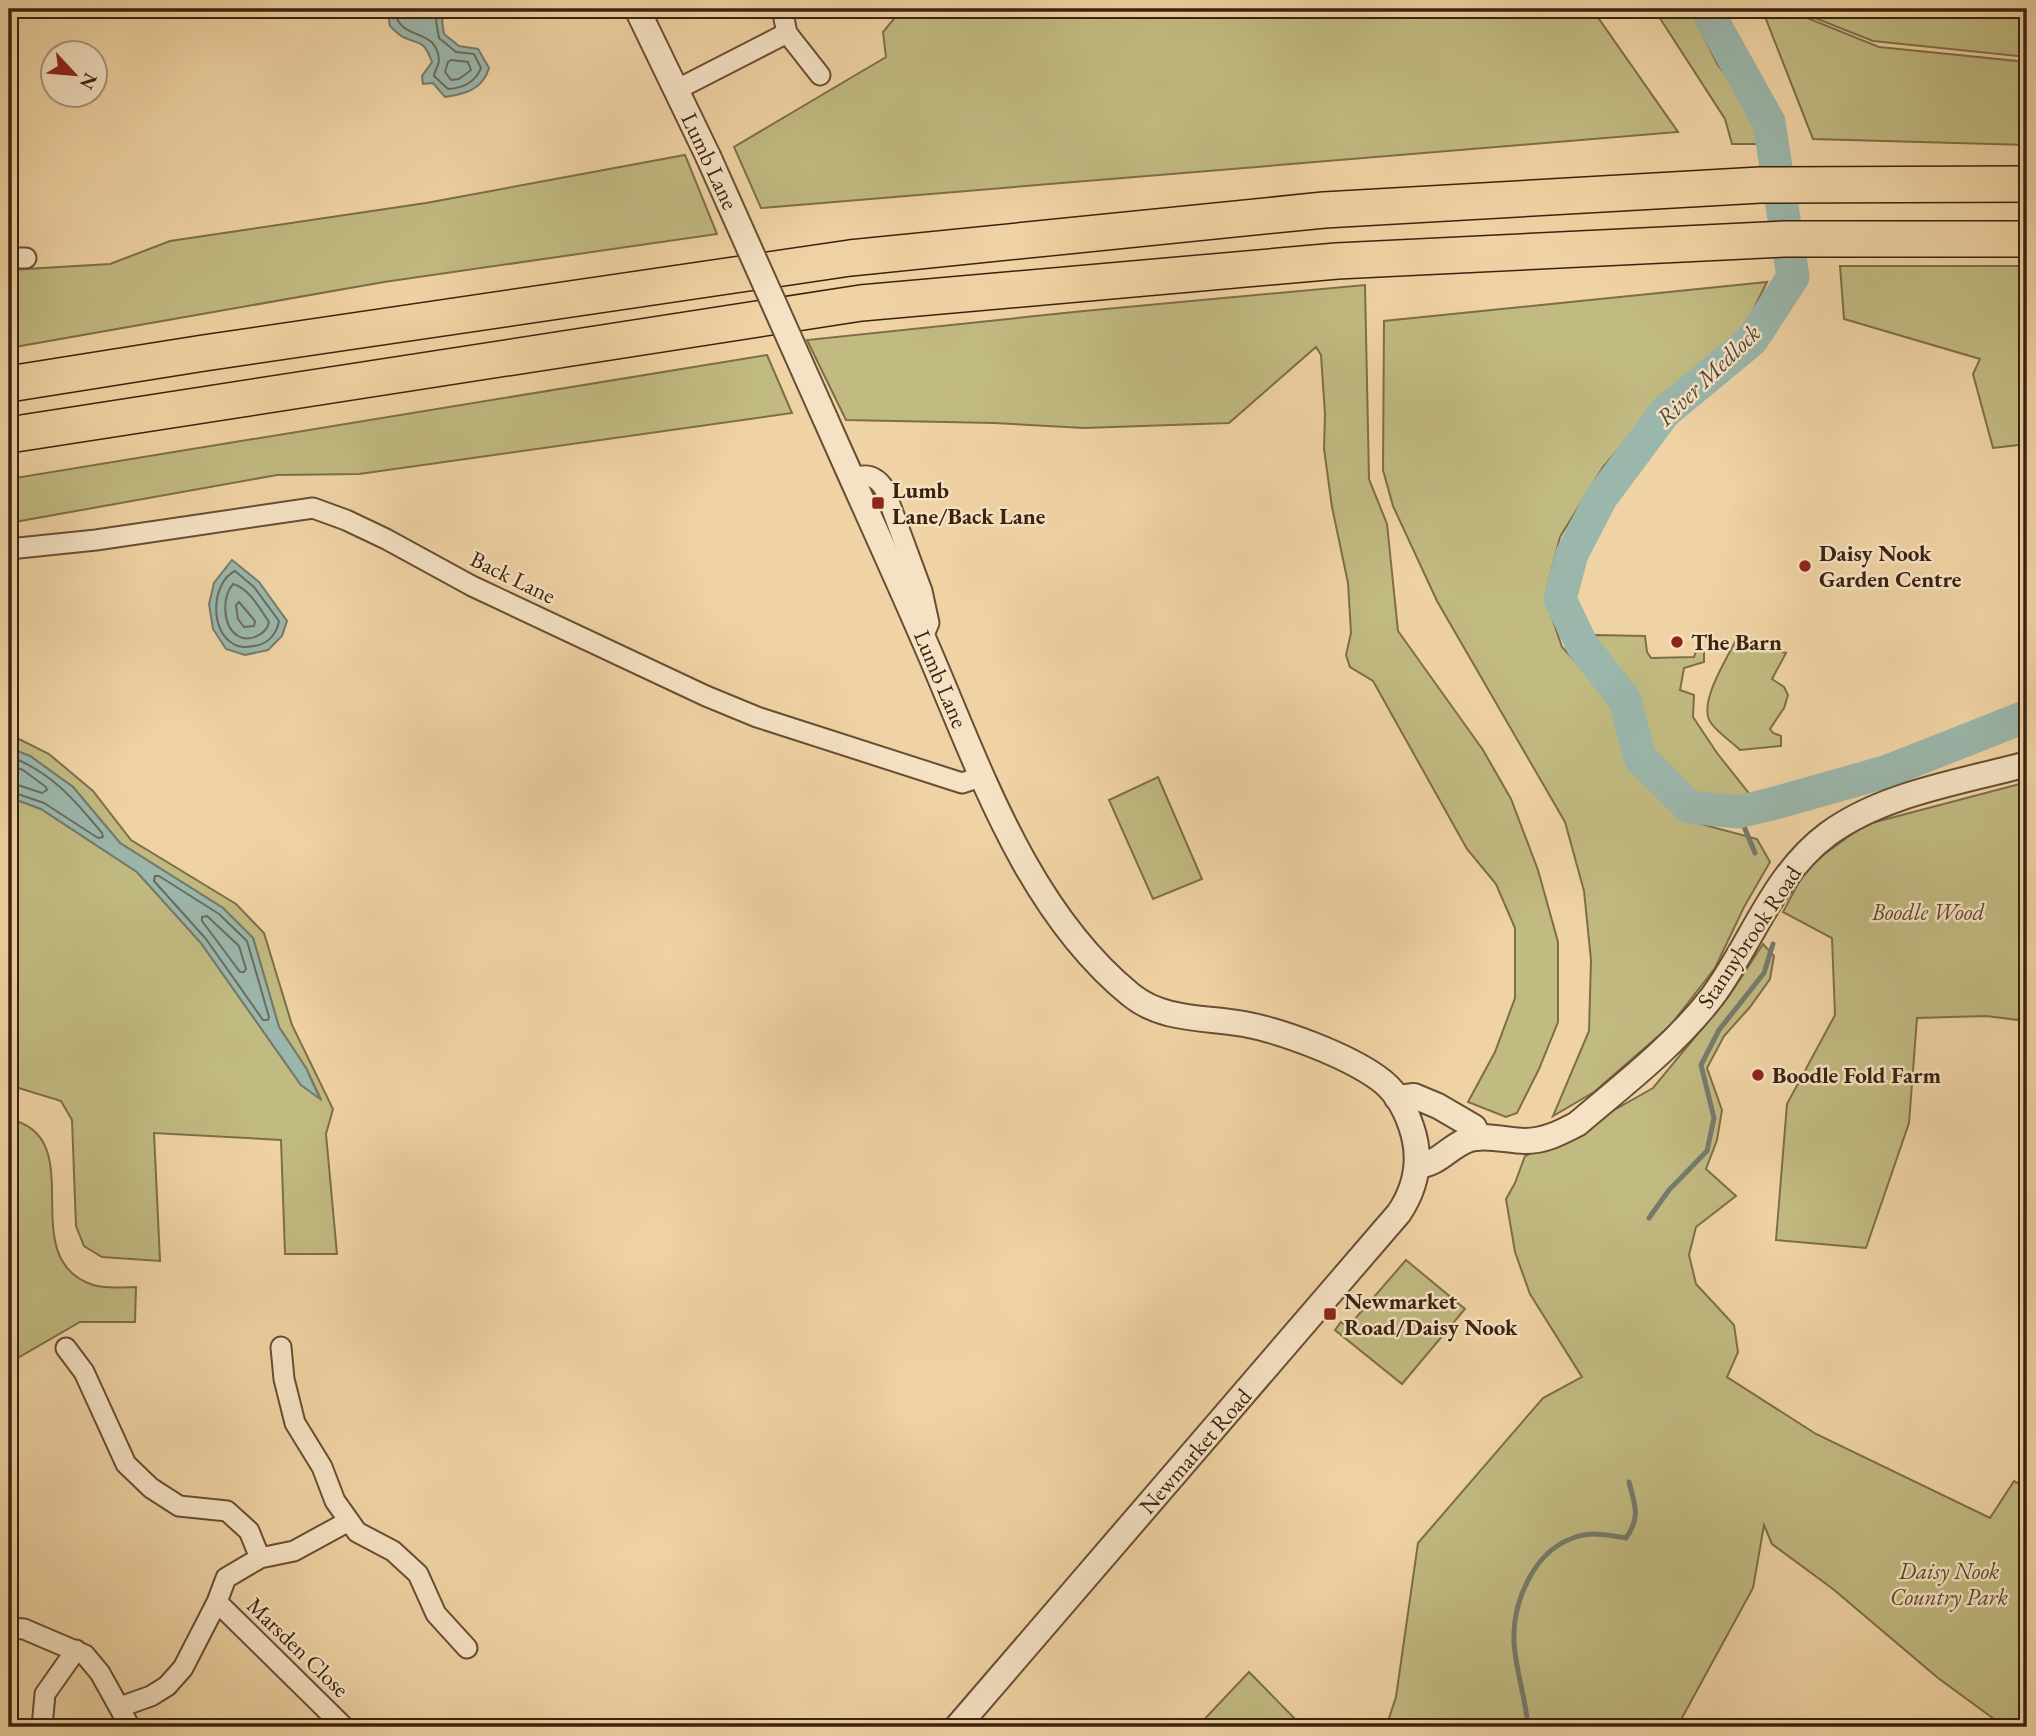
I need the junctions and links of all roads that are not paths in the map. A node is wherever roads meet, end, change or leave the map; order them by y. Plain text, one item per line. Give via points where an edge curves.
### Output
1 (637, 9) edge
2 (782, 9) edge
3 (787, 33) junction
4 (820, 75) dead end
5 (687, 85) junction
6 (2027, 184) edge
7 (2027, 239) edge
8 (9, 384) edge
9 (9, 435) edge
10 (9, 549) edge
11 (2027, 764) edge
12 (983, 776) junction
13 (1397, 1098) junction
14 (1479, 1138) junction
15 (1417, 1166) junction
16 (281, 1347) dead end
17 (66, 1348) dead end
18 (349, 1521) junction
19 (260, 1558) junction
20 (217, 1602) junction
21 (9, 1628) edge
22 (467, 1648) dead end
23 (76, 1650) junction
24 (120, 1707) junction
25 (42, 1727) edge
26 (130, 1727) edge
27 (344, 1727) edge
28 (957, 1727) edge

1 - 5 street, Lumb Lane
2 - 3 street
3 - 4 street
3 - 5 street
5 - 12 street, Lumb Lane, bridge via 708,156
6 - 8 highway via 1717,187 1324,210 849,258
7 - 9 highway via 1720,242 1337,261 861,303
10 - 12 street, Back Lane via 313,508 757,717 962,783
11 - 14 street, Stannybrook Road via 1915,794 1865,813 1828,835 1776,889 1713,995 1644,1067 1577,1124 1559,1133 1527,1141
12 - 13 street, Lumb Lane via 1021,855 1062,924 1132,996 1173,1015 1244,1024 1300,1041 1378,1078
13 - 14 street via 1414,1096 1438,1106 1474,1127
13 - 15 street, Lumb Lane via 1413,1131
14 - 15 street, Stannybrook Road via 1468,1140 1430,1165
15 - 28 street, Newmarket Road via 1399,1213
16 - 18 street via 295,1423
17 - 19 street, Marsden Close via 84,1372 126,1464 151,1488 180,1506 226,1511 249,1531
18 - 19 street, Marsden Close via 294,1551
18 - 22 street via 357,1532 393,1551 418,1574 436,1614
19 - 20 street, Marsden Close via 226,1578
20 - 24 street, Marsden Close via 183,1668 167,1686
20 - 27 street, Marsden Close
21 - 23 street via 24,1629
23 - 24 street via 100,1673
23 - 25 street via 45,1694
24 - 26 street

